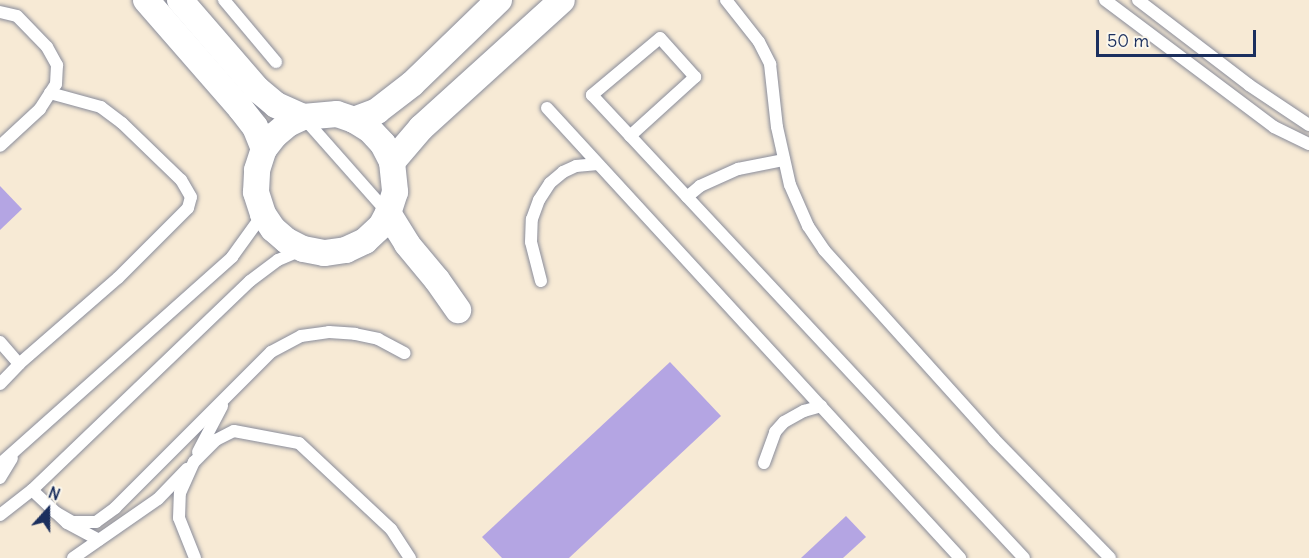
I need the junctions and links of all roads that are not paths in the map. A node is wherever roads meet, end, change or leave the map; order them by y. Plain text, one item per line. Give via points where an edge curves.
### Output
1 (146, 0) edge
2 (180, 0) edge
3 (224, 0) edge
4 (499, 0) edge
5 (562, 0) edge
6 (726, 0) edge
7 (1106, 0) edge
8 (1138, 0) edge
9 (0, 12) edge
10 (276, 62) dead end
11 (50, 93) junction
12 (547, 108) dead end
13 (303, 117) junction
14 (354, 120) junction
15 (1309, 125) edge
16 (630, 136) junction
17 (1309, 144) edge
18 (0, 146) edge
19 (264, 149) junction
20 (784, 160) junction
21 (392, 162) junction
22 (598, 164) junction
23 (687, 197) junction
24 (388, 213) junction
25 (263, 214) junction
26 (303, 249) junction
27 (541, 281) dead end
28 (458, 310) dead end
29 (0, 342) edge
30 (404, 353) dead end
31 (19, 364) junction
32 (0, 384) edge
33 (229, 395) junction
34 (821, 406) junction
35 (16, 452) junction
36 (194, 462) junction
37 (764, 463) dead end
38 (0, 464) edge
39 (0, 478) edge
40 (32, 490) junction
41 (55, 512) junction
42 (0, 515) edge
43 (99, 540) junction
44 (1110, 557) edge
45 (73, 558) edge
46 (195, 558) edge
47 (410, 558) edge
48 (960, 558) edge
49 (1024, 558) edge

1 - 19 street via 241,109 255,127
2 - 13 street via 258,89 276,105
3 - 10 lane
4 - 14 street via 399,96
5 - 21 street via 421,128
6 - 20 lane via 759,42 770,64
7 - 17 lane via 1274,127
8 - 15 lane via 1249,85
9 - 11 lane via 17,16 48,47 57,66 56,84
11 - 18 lane via 40,109
11 - 31 lane via 108,112 181,180 191,197 188,208 118,278
12 - 22 lane
13 - 14 street via 337,114
13 - 19 street via 288,124
13 - 24 lane
14 - 21 street via 383,144
16 - 16 lane via 592,95 660,38 695,77
16 - 23 lane
19 - 25 street via 257,170 256,192
20 - 23 lane via 738,169 700,186
20 - 44 lane via 808,226 824,250 994,439
21 - 24 street via 395,192
22 - 27 lane via 563,172 539,200 532,219 531,242
22 - 34 lane
23 - 49 lane
24 - 26 street via 365,241 346,250 324,253
24 - 28 street via 406,244
25 - 26 street via 286,241
25 - 35 lane via 232,257
26 - 40 lane via 278,260 250,281
29 - 31 lane
30 - 33 lane via 378,339 355,334 301,336 271,352
31 - 32 lane
33 - 36 lane
33 - 41 lane via 96,522 72,522
34 - 37 lane via 784,422 775,432
34 - 48 lane
35 - 38 lane
35 - 39 lane
36 - 43 lane via 158,499
36 - 46 lane via 180,493 179,518
36 - 47 lane via 216,440 234,431 299,443 391,529
40 - 41 lane
40 - 42 lane
41 - 43 lane
43 - 45 lane

